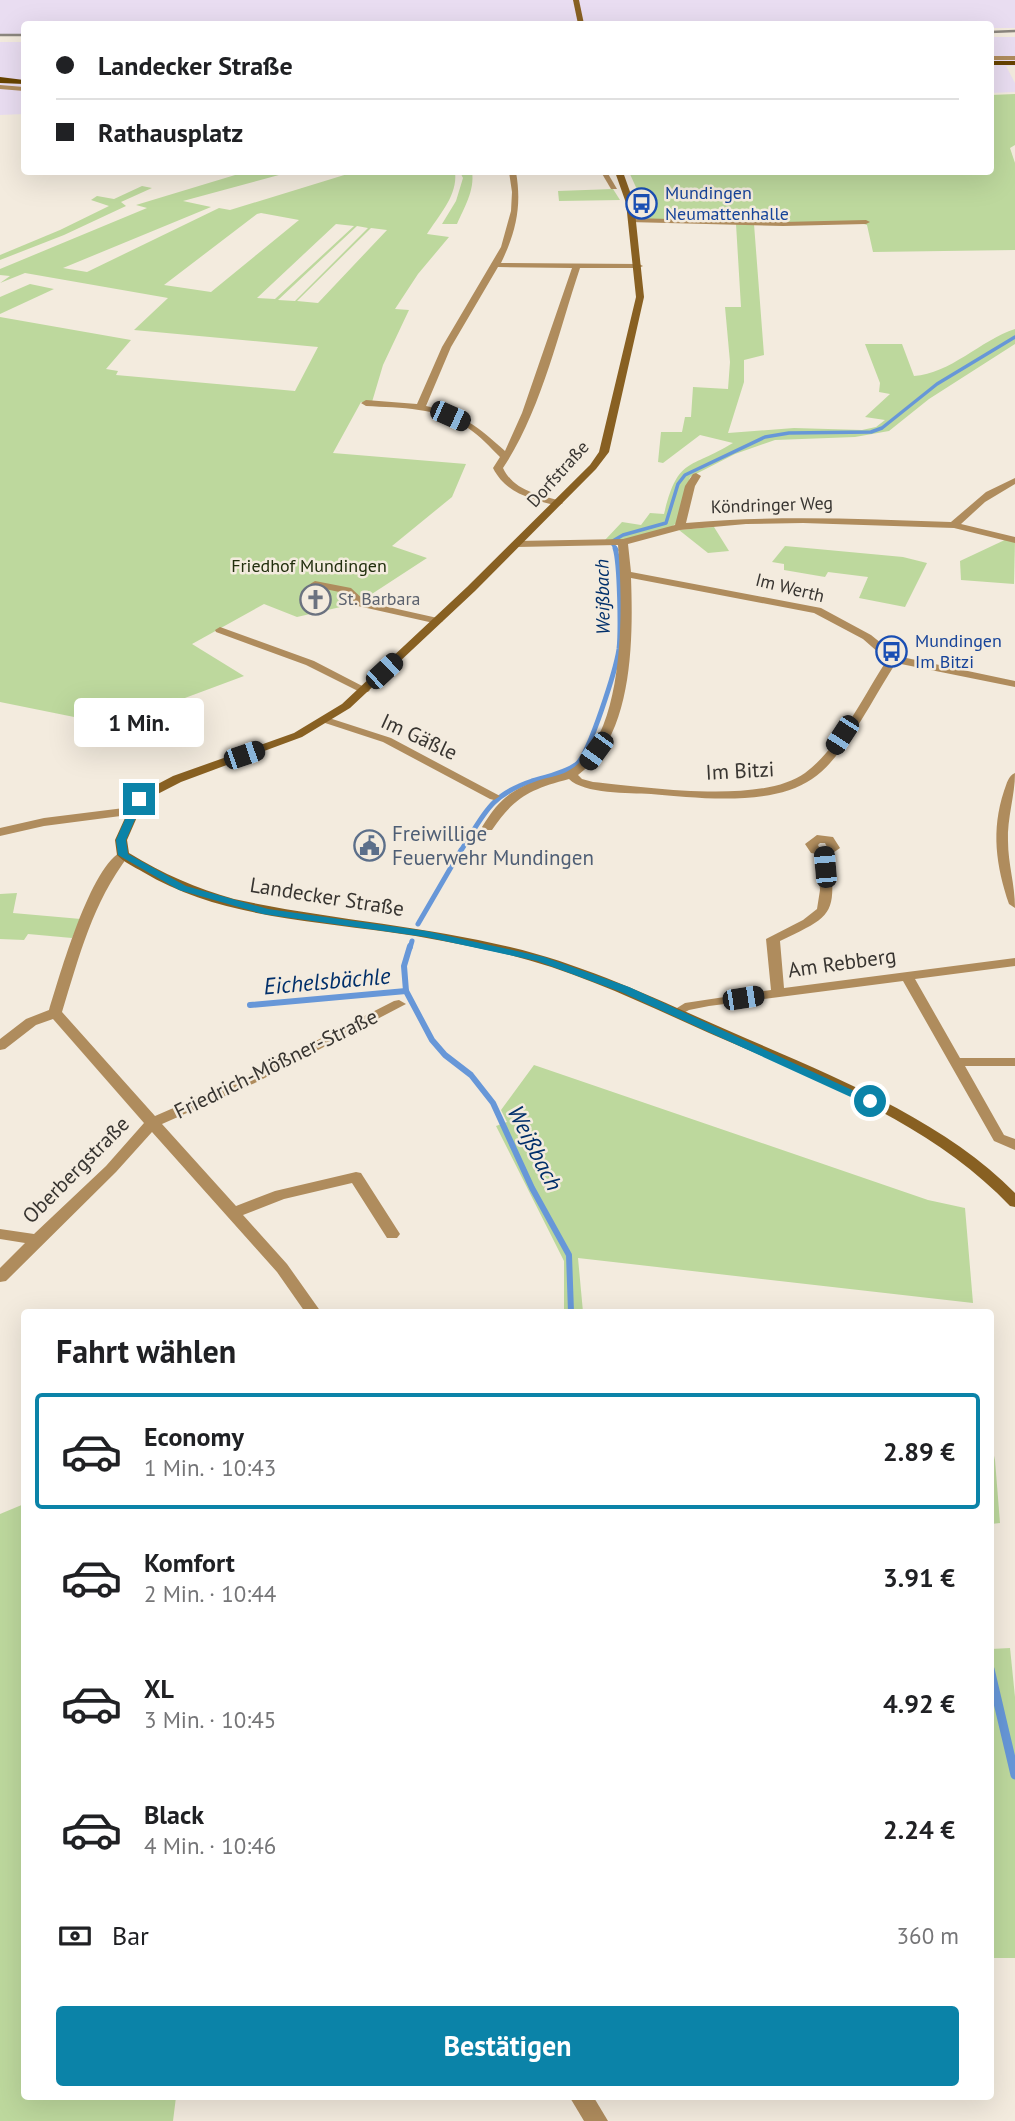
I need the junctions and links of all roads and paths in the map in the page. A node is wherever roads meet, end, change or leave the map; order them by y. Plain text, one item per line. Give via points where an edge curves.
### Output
1 (576, 0) edge
2 (580, 21) edge
3 (994, 61) edge
4 (1015, 61) edge
5 (0, 80) edge
6 (21, 82) edge
7 (0, 87) edge
8 (21, 89) edge
9 (513, 175) edge
10 (606, 175) edge
11 (620, 175) edge
12 (614, 187) dead end
13 (632, 220) junction
14 (866, 222) dead end
15 (498, 265) junction
16 (639, 266) junction
17 (576, 267) junction
18 (366, 403) dead end
19 (421, 407) junction
20 (506, 457) junction
21 (696, 476) dead end
22 (1015, 481) edge
23 (558, 503) junction
24 (954, 525) junction
25 (680, 527) junction
26 (1015, 540) edge
27 (620, 542) junction
28 (517, 544) junction
29 (627, 574) junction
30 (315, 584) dead end
31 (438, 621) junction
32 (220, 630) dead end
33 (893, 659) junction
34 (1015, 684) edge
35 (364, 690) junction
36 (326, 720) junction
37 (571, 775) junction
38 (1015, 777) edge
39 (494, 796) dead end
40 (132, 811) junction
41 (488, 827) dead end
42 (0, 832) edge
43 (823, 852) dead end
44 (123, 855) junction
45 (1015, 904) edge
46 (1015, 962) edge
47 (907, 976) junction
48 (778, 993) junction
49 (399, 1004) dead end
50 (55, 1013) junction
51 (676, 1013) junction
52 (0, 1046) edge
53 (956, 1062) junction
54 (1015, 1062) edge
55 (153, 1122) junction
56 (1015, 1145) edge
57 (1015, 1202) edge
58 (233, 1213) junction
59 (0, 1234) edge
60 (392, 1234) dead end
61 (37, 1240) junction
62 (0, 1277) edge
63 (311, 1309) edge
64 (583, 2100) edge
65 (597, 2121) edge

1 - 2 street
3 - 4 main road
5 - 6 main road
7 - 8 street
9 - 15 street via 514,222
10 - 12 street
11 - 13 street, Dorfstraße
13 - 14 street
13 - 16 street, Dorfstraße
15 - 17 street
15 - 19 street via 463,316
16 - 17 street
16 - 23 street, Dorfstraße via 640,297 604,452
17 - 20 street via 527,413
18 - 19 street
19 - 20 street via 471,425
20 - 23 street via 498,468 502,479
21 - 25 street
22 - 24 street
23 - 28 street, Dorfstraße
24 - 25 street, Köndringer Weg via 746,520
24 - 26 street, Köndringer Weg
25 - 27 street, Köndringer Weg
27 - 28 street, Köndringer Weg
27 - 29 street
28 - 31 street, Dorfstraße
29 - 33 street, Im Werth via 817,610 867,637
29 - 37 street via 627,623 618,694 596,751
30 - 31 street via 347,590 362,604
31 - 35 street, Dorfstraße
32 - 35 street via 310,663
33 - 34 street, Im Werth
33 - 37 street, Im Bitzi via 830,754 809,776 785,788 735,794 592,786
35 - 36 street, Dorfstraße
36 - 39 street, Im Gäßle via 387,740
36 - 40 street, Dorfstraße via 274,745 177,779 139,799
37 - 41 street via 537,784 503,801
38 - 45 street via 1003,807 1000,854
40 - 42 street
40 - 44 street via 121,840
43 - 48 street via 829,900 822,915 773,939
44 - 50 street via 110,868 96,897
44 - 51 street, Landecker Straße via 159,877 217,900 267,912 426,934 540,959
46 - 47 street, Am Rebberg
47 - 48 street, Am Rebberg
47 - 53 street
48 - 51 street, Am Rebberg via 702,1003
49 - 55 street, Friedrich-Mößner-Straße via 252,1079
50 - 52 street via 32,1022
50 - 55 street, Friedrich-Mößner-Straße
51 - 57 street, Landecker Straße via 926,1129 971,1159
53 - 54 street
53 - 56 street via 999,1138
55 - 58 street, Friedrich-Mößner-Straße
55 - 61 street, Oberbergstraße
58 - 60 street via 280,1195 356,1177
58 - 63 street, Friedrich-Mößner-Straße
59 - 61 street
61 - 62 street, Oberbergstraße
64 - 65 street

